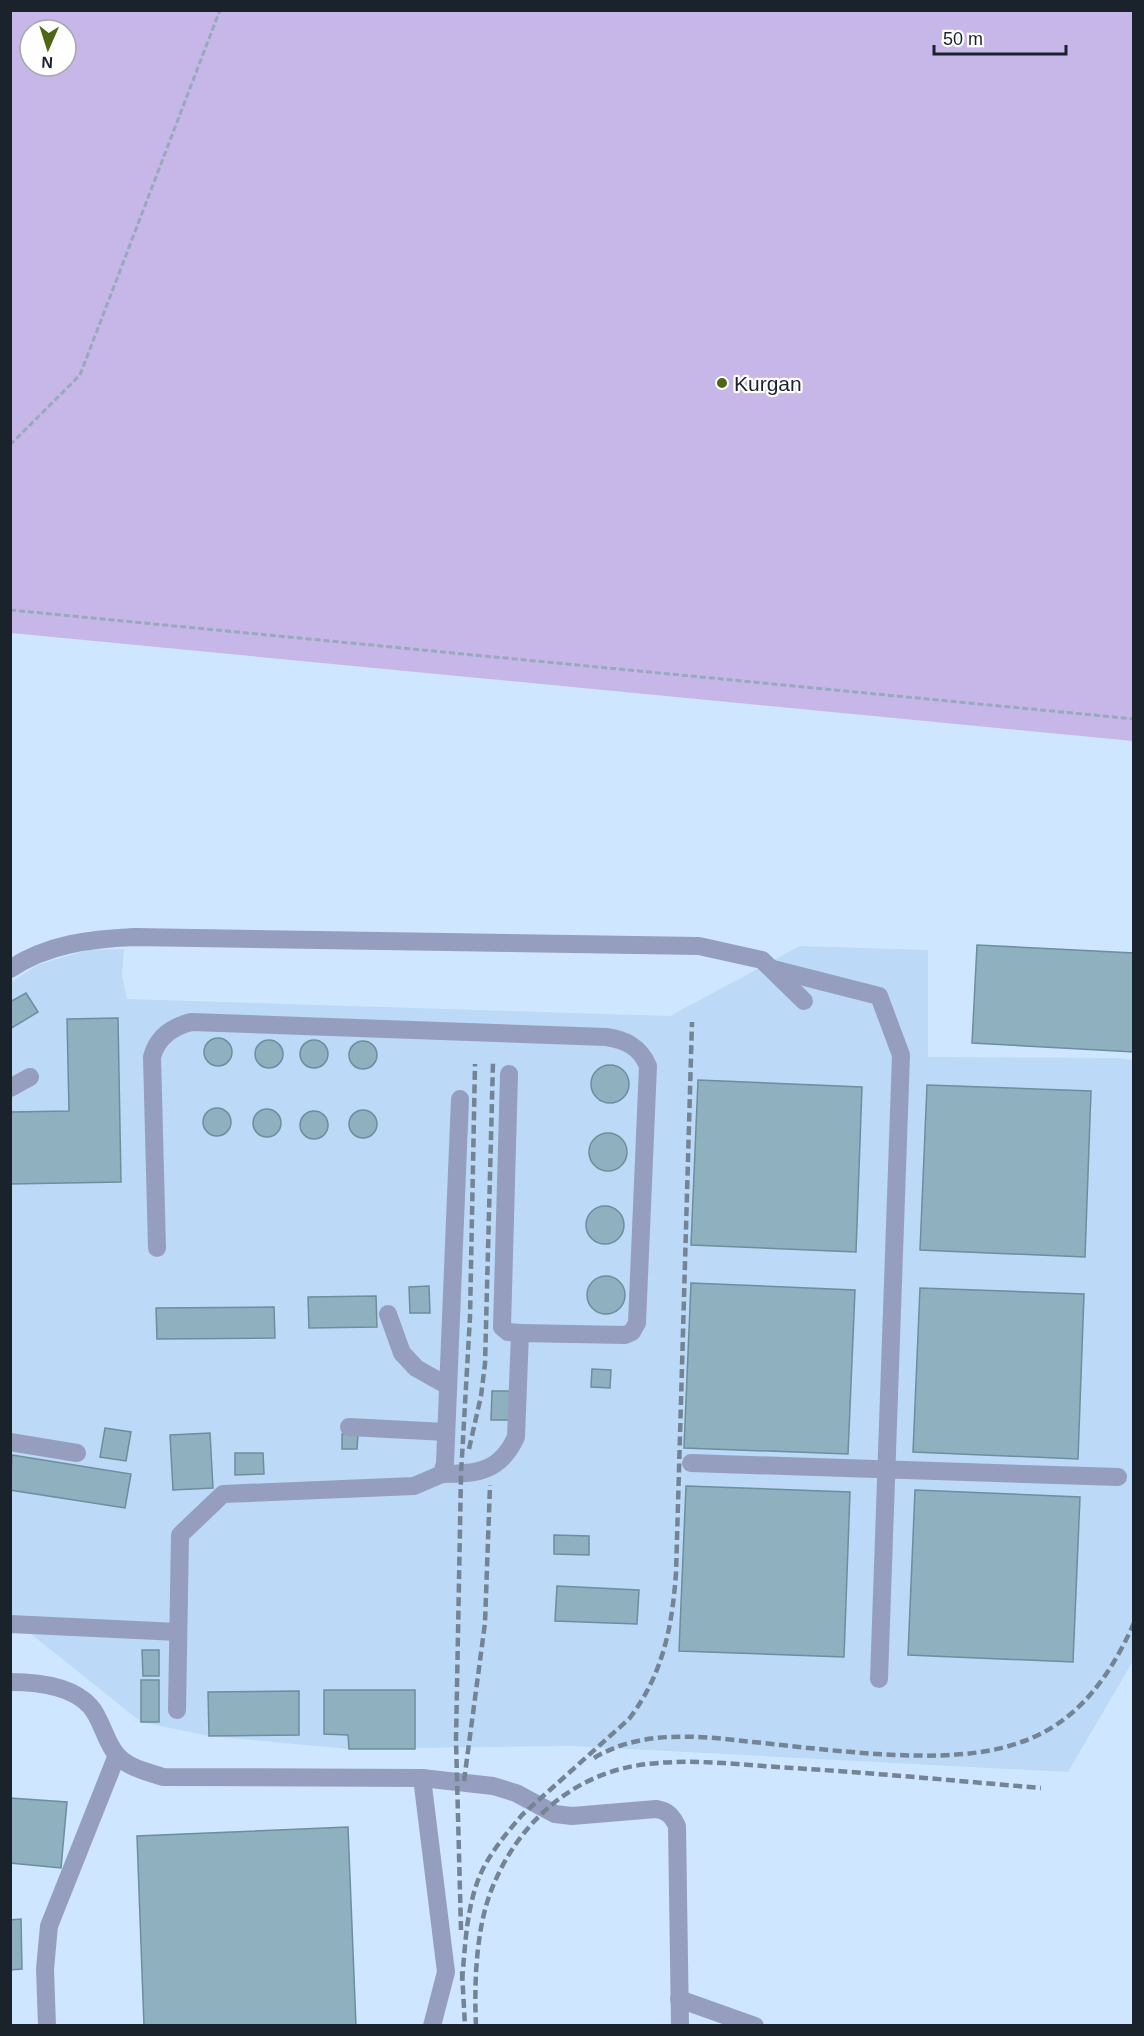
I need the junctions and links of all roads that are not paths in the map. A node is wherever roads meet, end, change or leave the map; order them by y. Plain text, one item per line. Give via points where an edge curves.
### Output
1 (10, 969) edge
2 (772, 969) junction
3 (804, 1001) dead end
4 (509, 1074) dead end
5 (30, 1077) dead end
6 (10, 1088) edge
7 (460, 1100) dead end
8 (157, 1248) dead end
9 (388, 1314) dead end
10 (520, 1333) junction
11 (448, 1386) junction
12 (349, 1427) dead end
13 (446, 1431) junction
14 (10, 1442) edge
15 (77, 1453) dead end
16 (691, 1463) dead end
17 (886, 1470) junction
18 (442, 1474) junction
19 (1118, 1477) dead end
20 (10, 1624) edge
21 (178, 1632) junction
22 (879, 1678) dead end
23 (10, 1682) edge
24 (177, 1710) dead end
25 (117, 1755) junction
26 (422, 1778) junction
27 (679, 1999) junction
28 (47, 2025) edge
29 (432, 2025) edge
30 (680, 2025) edge
31 (755, 2025) edge

1 - 2 street via 64,945 134,937 699,946 762,960
2 - 3 street
2 - 17 street via 879,996 901,1055
4 - 10 street via 502,1327
5 - 6 street
7 - 11 street
8 - 10 street via 152,1058 154,1046 180,1025 191,1022 623,1040 640,1052 648,1066 637,1323 625,1335
9 - 11 street via 402,1353 416,1368
10 - 18 street via 516,1437 510,1449 484,1471
11 - 13 street
12 - 13 street
13 - 18 street
14 - 15 street
16 - 17 street
17 - 19 street
17 - 22 street
18 - 21 street via 414,1486 223,1494 180,1535
20 - 21 street
21 - 24 street
23 - 25 street via 36,1682 70,1692 89,1706
25 - 26 street via 138,1769 163,1777
25 - 28 street via 49,1926 45,1969
26 - 27 street via 493,1786 516,1793 555,1814 666,1811 678,1826
26 - 29 street via 446,1972
27 - 30 street
27 - 31 street

